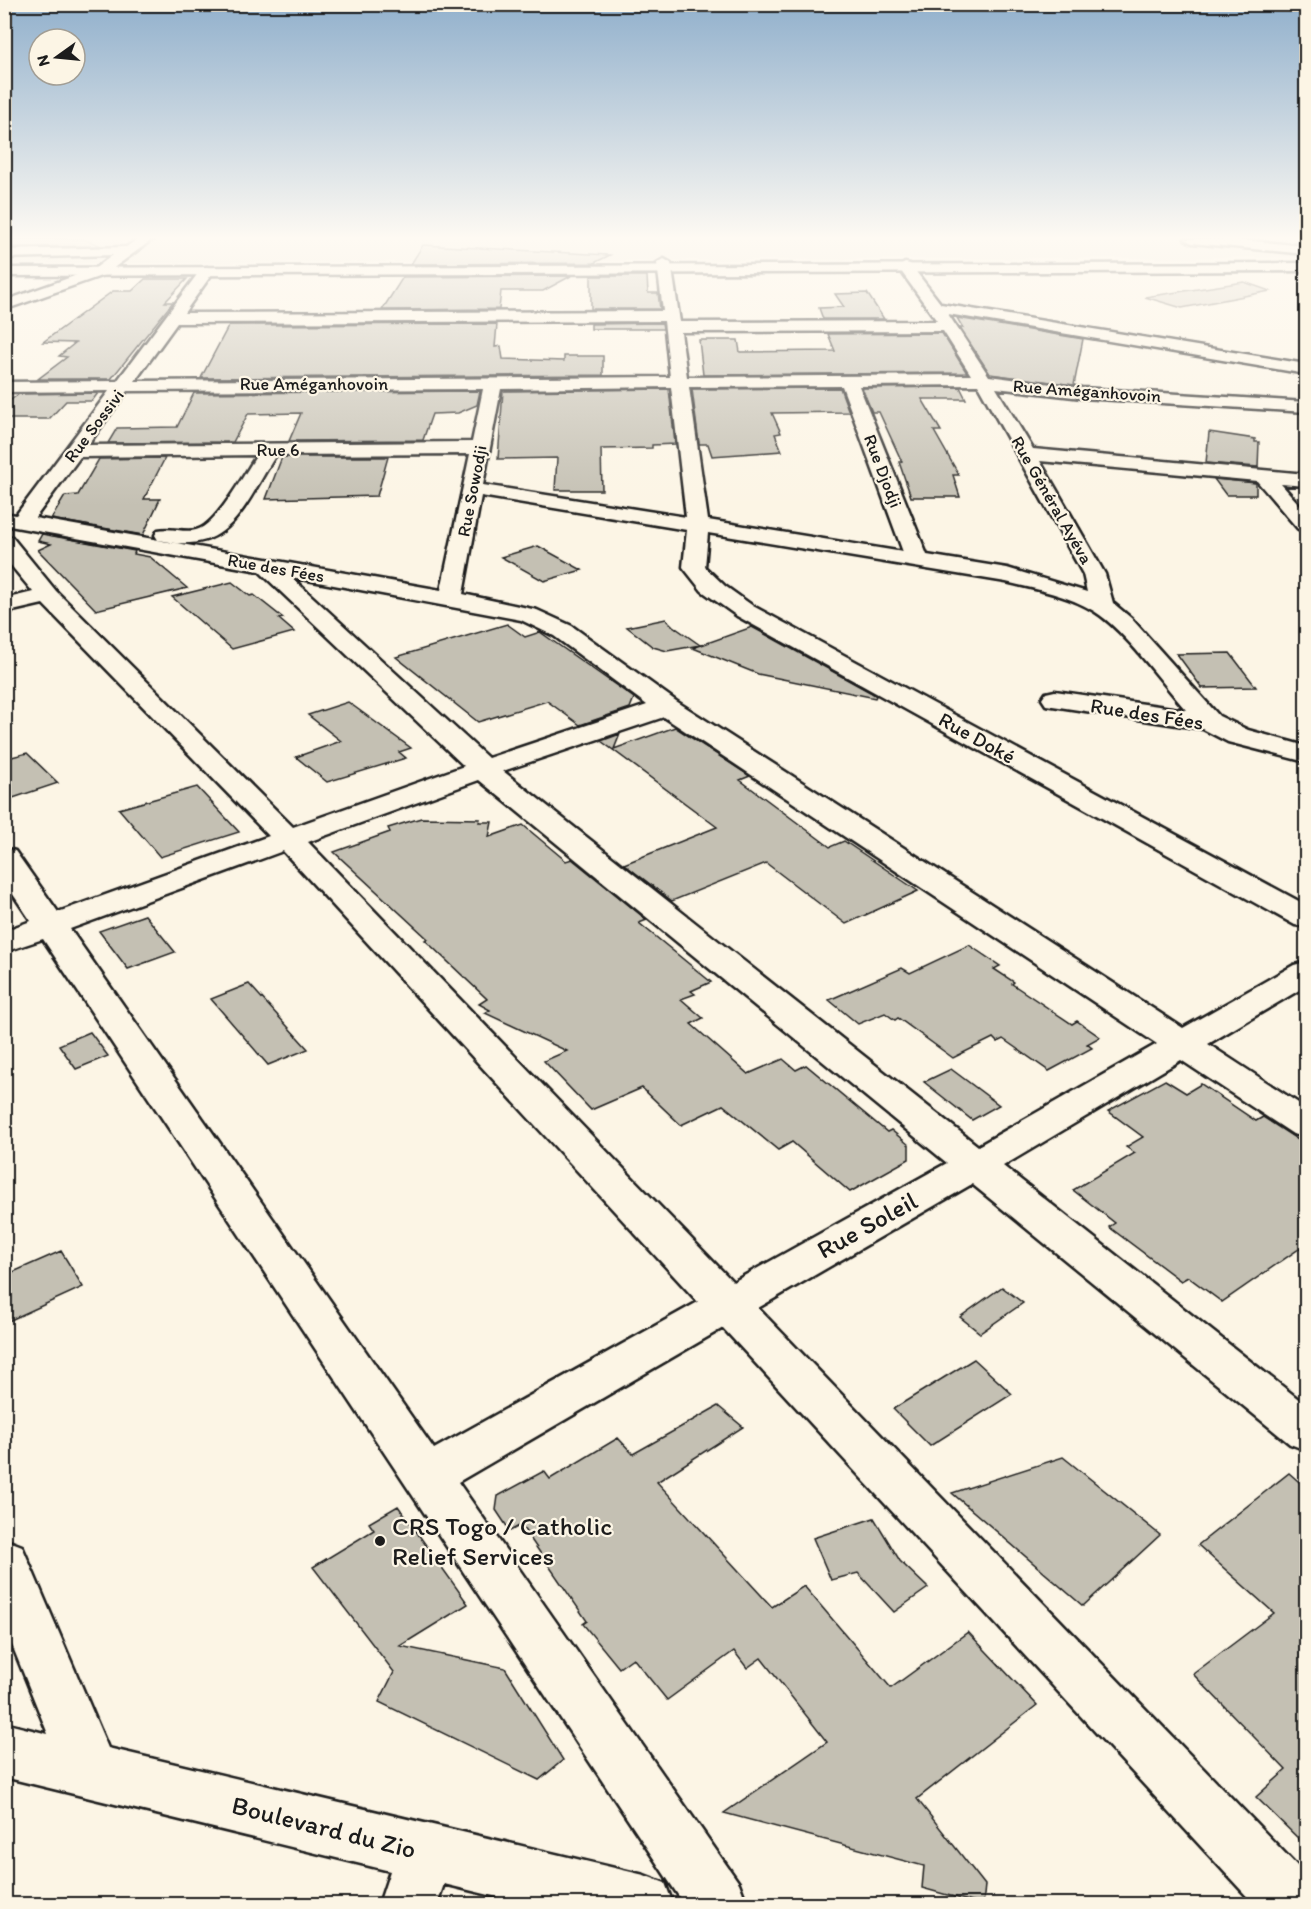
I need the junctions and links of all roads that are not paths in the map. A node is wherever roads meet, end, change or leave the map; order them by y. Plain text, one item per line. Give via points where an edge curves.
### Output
1 (167, 328) edge
2 (673, 328) edge
3 (950, 328) edge
4 (1059, 328) edge
5 (1306, 369) edge
6 (848, 380) junction
7 (984, 380) junction
8 (681, 381) junction
9 (493, 383) junction
10 (124, 386) junction
11 (4, 387) edge
12 (1306, 407) edge
13 (481, 448) junction
14 (270, 450) junction
15 (75, 451) junction
16 (1025, 454) junction
17 (1262, 476) junction
18 (1306, 480) edge
19 (473, 489) junction
20 (15, 524) edge
21 (1306, 524) edge
22 (698, 525) junction
23 (918, 561) junction
24 (266, 566) junction
25 (48, 596) junction
26 (451, 599) junction
27 (4, 606) edge
28 (1102, 606) junction
29 (1055, 699) dead end
30 (667, 707) junction
31 (1210, 722) junction
32 (1306, 754) edge
33 (483, 769) junction
34 (290, 841) junction
35 (4, 857) edge
36 (1306, 918) edge
37 (53, 925) junction
38 (4, 942) edge
39 (1306, 972) edge
40 (1184, 1042) junction
41 (1306, 1125) edge
42 (976, 1164) junction
43 (727, 1304) junction
44 (1306, 1431) edge
45 (427, 1476) junction
46 (4, 1561) edge
47 (4, 1750) edge
48 (90, 1771) junction
49 (426, 1851) junction
50 (408, 1905) edge
51 (644, 1905) edge
52 (718, 1905) edge
53 (1294, 1905) edge

1 - 10 street, Rue Sossivi
2 - 8 street, Rue Doké
3 - 7 street, Rue Général Ayéva
4 - 5 street
6 - 7 street, Rue Améganhovoin
6 - 8 street, Rue Améganhovoin
6 - 23 street, Rue Djodji
7 - 12 street, Rue Améganhovoin via 1082,393
7 - 16 street, Rue Général Ayéva
8 - 9 street, Rue Améganhovoin
8 - 22 street, Rue Doké
9 - 10 street, Rue Améganhovoin
9 - 13 street, Rue Sowodji
10 - 11 street, Rue Améganhovoin
10 - 15 street, Rue Sossivi
13 - 14 street, Rue 6
13 - 19 street, Rue Sowodji
14 - 15 street, Rue 6
14 - 20 street via 218,527 199,537
15 - 20 street, Rue Sossivi
16 - 17 street
16 - 28 street, Rue Général Ayéva via 1094,574
17 - 18 street
17 - 21 street
19 - 22 street
19 - 26 street, Rue Sowodji
20 - 24 street, Rue des Fées
20 - 25 street
22 - 23 street
22 - 36 street, Rue Doké via 694,567 720,595
23 - 28 street via 1035,582
24 - 26 street, Rue des Fées
24 - 33 street
25 - 27 street
25 - 34 street
26 - 30 street, Rue des Fées via 506,609 547,622
28 - 31 street via 1123,623
29 - 31 street, Rue des Fées
30 - 33 street
30 - 40 street, Rue des Fées
31 - 32 street, Rue des Fées via 1238,736
33 - 34 street
33 - 42 street
34 - 37 street
34 - 43 street
35 - 37 street
37 - 38 street
37 - 45 street
39 - 40 street, Rue Soleil
40 - 41 street, Rue des Fées
40 - 42 street, Rue Soleil
42 - 43 street, Rue Soleil
42 - 44 street
43 - 45 street, Rue Soleil
43 - 53 street
45 - 52 street
46 - 48 street
47 - 48 street, Boulevard du Zio
48 - 49 street, Boulevard du Zio
49 - 50 street
49 - 51 street, Boulevard du Zio

